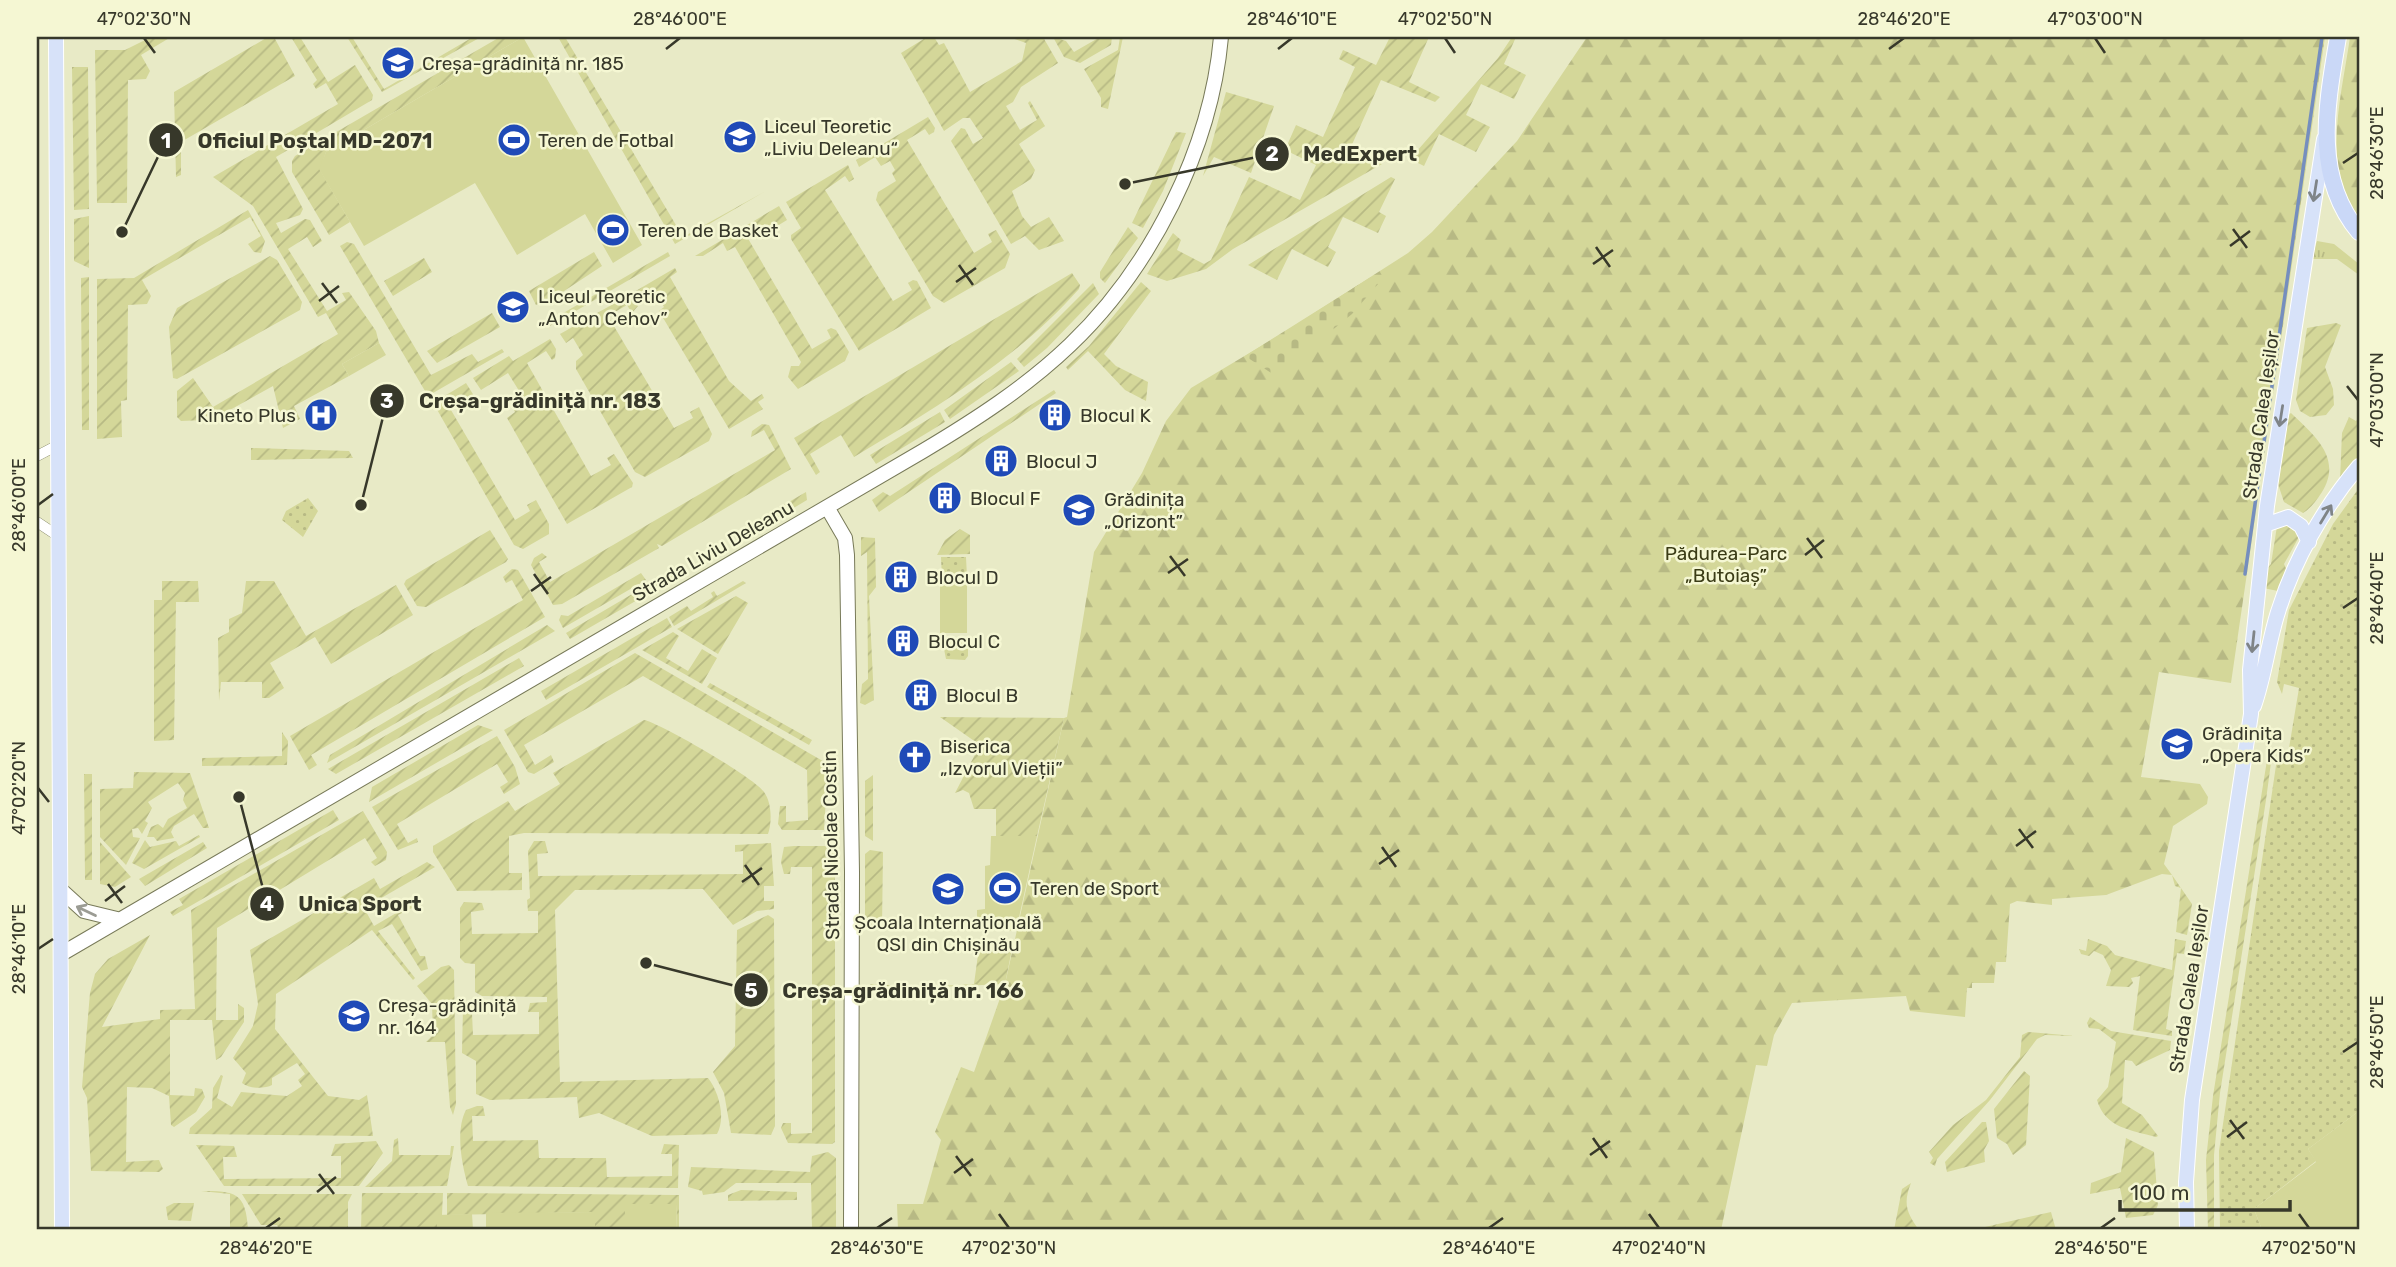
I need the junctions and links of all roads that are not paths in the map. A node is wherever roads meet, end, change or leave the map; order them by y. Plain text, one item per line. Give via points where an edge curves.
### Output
1 (56, 37) edge
2 (1221, 37) edge
3 (2338, 37) edge
4 (2326, 124) junction
5 (2359, 232) edge
6 (58, 444) junction
7 (37, 456) edge
8 (2359, 466) edge
9 (827, 507) junction
10 (37, 522) edge
11 (2265, 525) junction
12 (58, 536) junction
13 (2309, 542) junction
14 (2251, 714) junction
15 (62, 891) junction
16 (117, 919) junction
17 (63, 953) junction
18 (62, 1230) edge
19 (851, 1230) edge
20 (2187, 1230) edge

1 - 6 main road
2 - 9 main road, Strada Liviu Deleanu via 1205,113 1184,176 1146,250 1110,301 1069,346 1012,393
3 - 4 highway
4 - 5 highway via 2334,188
4 -> 11 main road, Strada Calea Ieșilor
6 - 7 street
6 - 12 main road
13 -> 8 main road, Strada Calea Ieșilor
9 - 16 main road, Strada Liviu Deleanu
9 - 19 main road, Strada Nicolae Costin via 845,538 847,555
10 - 12 street
11 - 13 main road via 2288,517 2301,526
11 -> 14 main road, Strada Calea Ieșilor via 2250,670
12 - 15 main road
13 - 14 main road, Strada Calea Ieșilor via 2278,611
14 - 20 main road, Strada Calea Ieșilor via 2192,1100
16 -> 15 main road via 84,911
15 - 17 main road
16 - 17 main road, Strada Liviu Deleanu
17 - 18 main road

